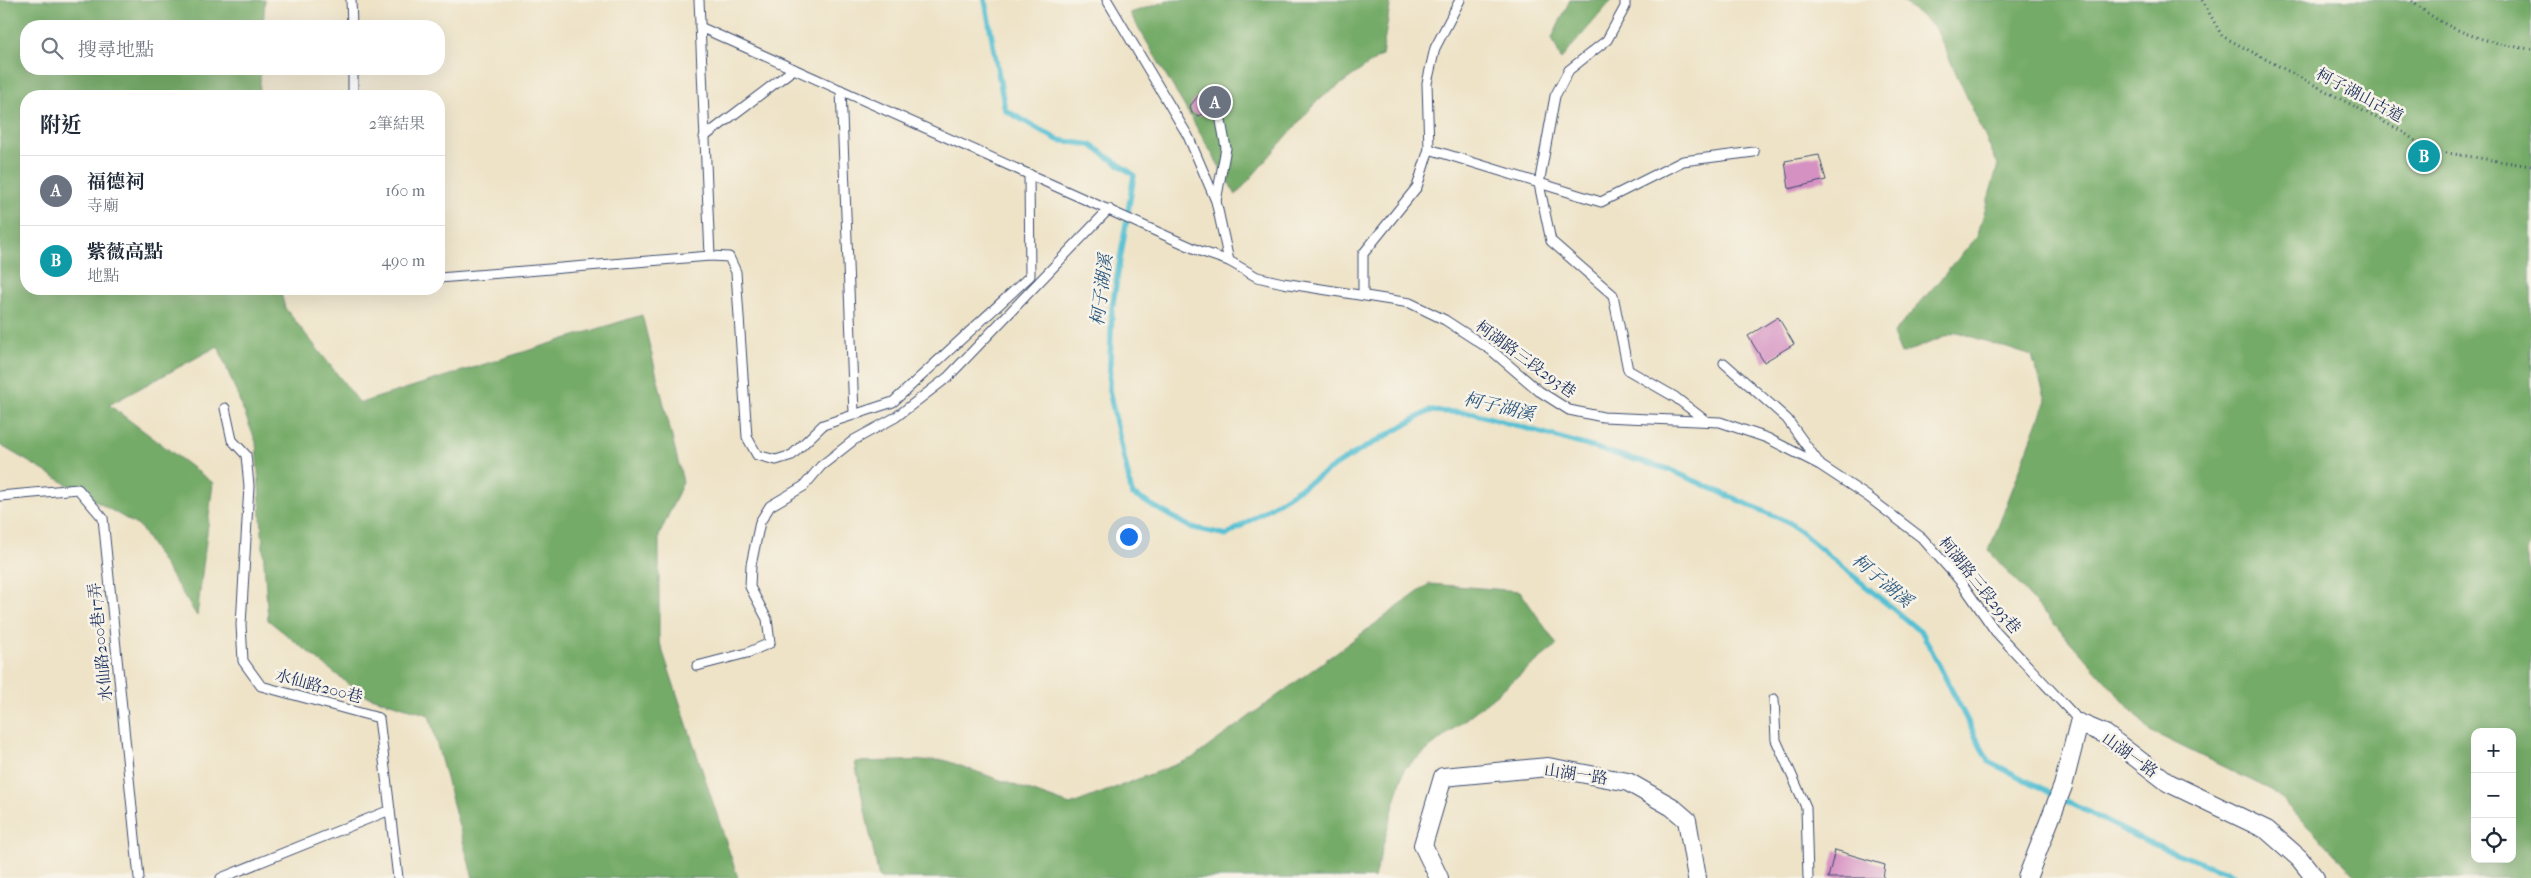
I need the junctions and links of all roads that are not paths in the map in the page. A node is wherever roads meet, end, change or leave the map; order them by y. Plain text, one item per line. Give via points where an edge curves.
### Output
1 (351, 0) edge
2 (700, 0) edge
3 (1107, 0) edge
4 (1460, 0) edge
5 (1625, 0) edge
6 (352, 20) edge
7 (700, 27) junction
8 (794, 69) junction
9 (353, 75) edge
10 (353, 90) edge
11 (842, 90) junction
12 (1221, 122) dead end
13 (704, 137) junction
14 (1429, 149) junction
15 (1754, 152) dead end
16 (1029, 174) junction
17 (1539, 184) junction
18 (1216, 201) junction
19 (1108, 209) junction
20 (710, 256) junction
21 (1229, 261) junction
22 (445, 278) edge
23 (1363, 295) junction
24 (1724, 362) dead end
25 (225, 408) dead end
26 (854, 413) junction
27 (1706, 421) junction
28 (1820, 465) junction
29 (0, 496) edge
30 (697, 666) dead end
31 (1774, 699) dead end
32 (2078, 723) junction
33 (390, 810) junction
34 (139, 878) edge
35 (221, 878) edge
36 (398, 878) edge
37 (1439, 878) edge
38 (1697, 878) edge
39 (1808, 878) edge
40 (2027, 878) edge
41 (2315, 878) edge

1 - 6 lane
2 - 7 lane
3 - 18 lane via 1188,136
4 - 14 lane via 1435,48 1427,83
5 - 17 lane via 1625,7 1607,40 1569,70 1555,96
7 - 8 lane, 柯湖路三段293巷
7 - 13 lane
8 - 11 lane, 柯湖路三段293巷
8 - 13 lane
9 - 10 lane
11 - 16 lane, 柯湖路三段293巷
11 - 26 lane
12 - 18 lane via 1226,148
13 - 20 lane
14 - 17 lane
14 - 23 lane via 1417,187 1363,254
15 - 17 lane via 1683,162 1601,202
16 - 19 lane, 柯湖路三段293巷
16 - 26 lane via 1030,276 893,402
17 - 27 lane via 1551,241 1613,295 1628,370 1675,397
18 - 21 lane
19 - 21 lane, 柯湖路三段293巷
19 - 30 lane via 948,377 896,417 854,440 821,466 804,486 770,506 760,522 750,587 767,619 770,643 747,653
20 - 22 lane
20 - 26 lane via 729,257 736,272 747,437 757,455 776,460 792,456 824,425
21 - 23 lane, 柯湖路三段293巷 via 1257,276 1283,284
23 - 27 lane, 柯湖路三段293巷 via 1410,303 1445,320 1491,350 1539,391 1569,410 1603,417
24 - 28 lane via 1787,419
25 - 33 lane, 水仙路200巷 via 232,440 246,455 249,486 242,661 261,686 379,718
27 - 28 lane, 柯湖路三段293巷 via 1720,422 1767,438
28 - 32 lane, 柯湖路三段293巷 via 1922,538 1961,582 1996,632
29 - 34 lane, 水仙路200巷17弄 via 78,489 103,518
31 - 39 lane via 1776,740 1806,807
32 - 40 street via 2063,786
32 - 41 street, 山湖一路 via 2104,734 2169,782 2267,830 2299,858
33 - 35 lane
33 - 36 lane, 水仙路200巷
37 - 38 street, 山湖一路 via 1423,845 1443,777 1548,767 1628,782 1672,807 1687,820

